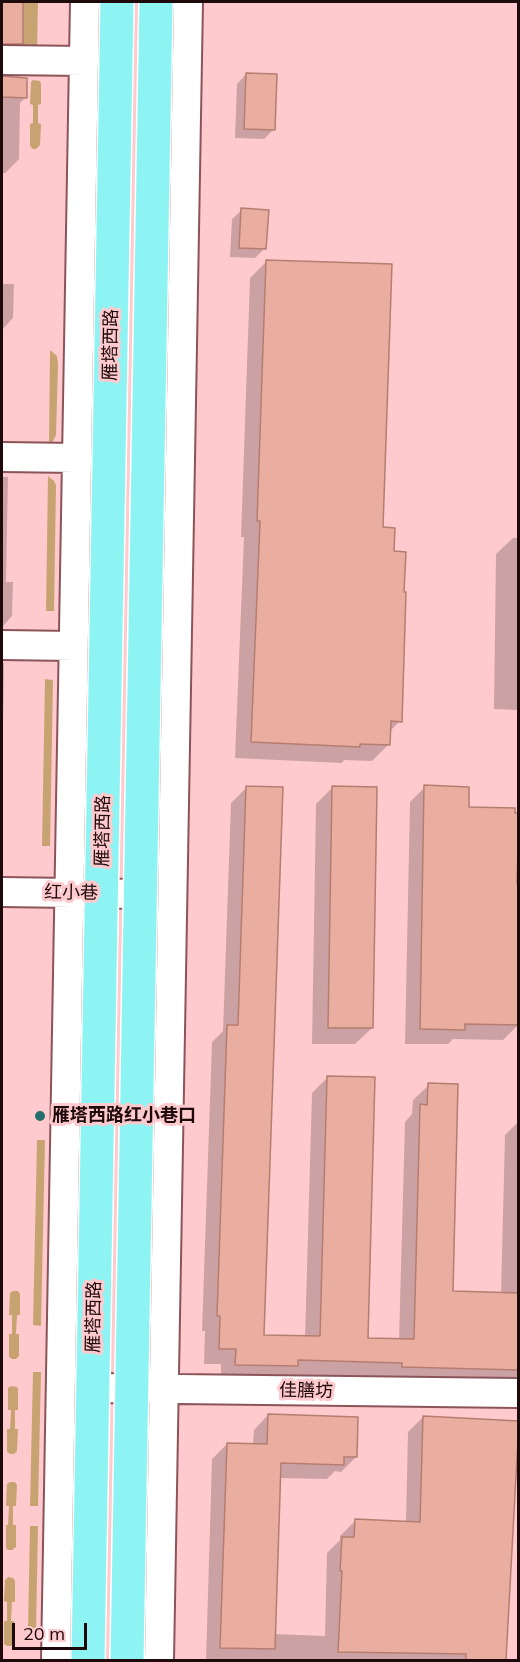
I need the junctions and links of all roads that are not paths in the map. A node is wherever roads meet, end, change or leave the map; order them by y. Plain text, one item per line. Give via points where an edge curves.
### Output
1 (85, 2) edge
2 (117, 2) edge
3 (156, 2) edge
4 (188, 2) edge
5 (2, 60) edge
6 (84, 61) junction
7 (2, 457) edge
8 (77, 459) junction
9 (2, 645) edge
10 (73, 646) junction
11 (2, 892) edge
12 (69, 893) junction
13 (102, 893) junction
14 (140, 894) junction
15 (93, 1388) junction
16 (131, 1389) junction
17 (164, 1389) junction
18 (519, 1393) edge
19 (56, 1660) edge
20 (88, 1660) edge
21 (127, 1660) edge
22 (159, 1660) edge

1 - 6 street
2 - 13 main road, 雁塔西路
3 - 14 main road
4 - 17 street
5 - 6 street
6 - 8 street
7 - 8 street
8 - 10 street
9 - 10 street
10 - 12 street
11 - 12 street, 红小巷
12 - 13 street, 红小巷
12 - 19 street
13 - 14 street, 红小巷
13 - 15 main road, 雁塔西路
14 - 16 main road
15 - 16 street, 佳膳坊
15 - 20 main road, 雁塔西路
16 - 17 street, 佳膳坊
16 - 21 main road
17 - 18 street, 佳膳坊
17 - 22 street

